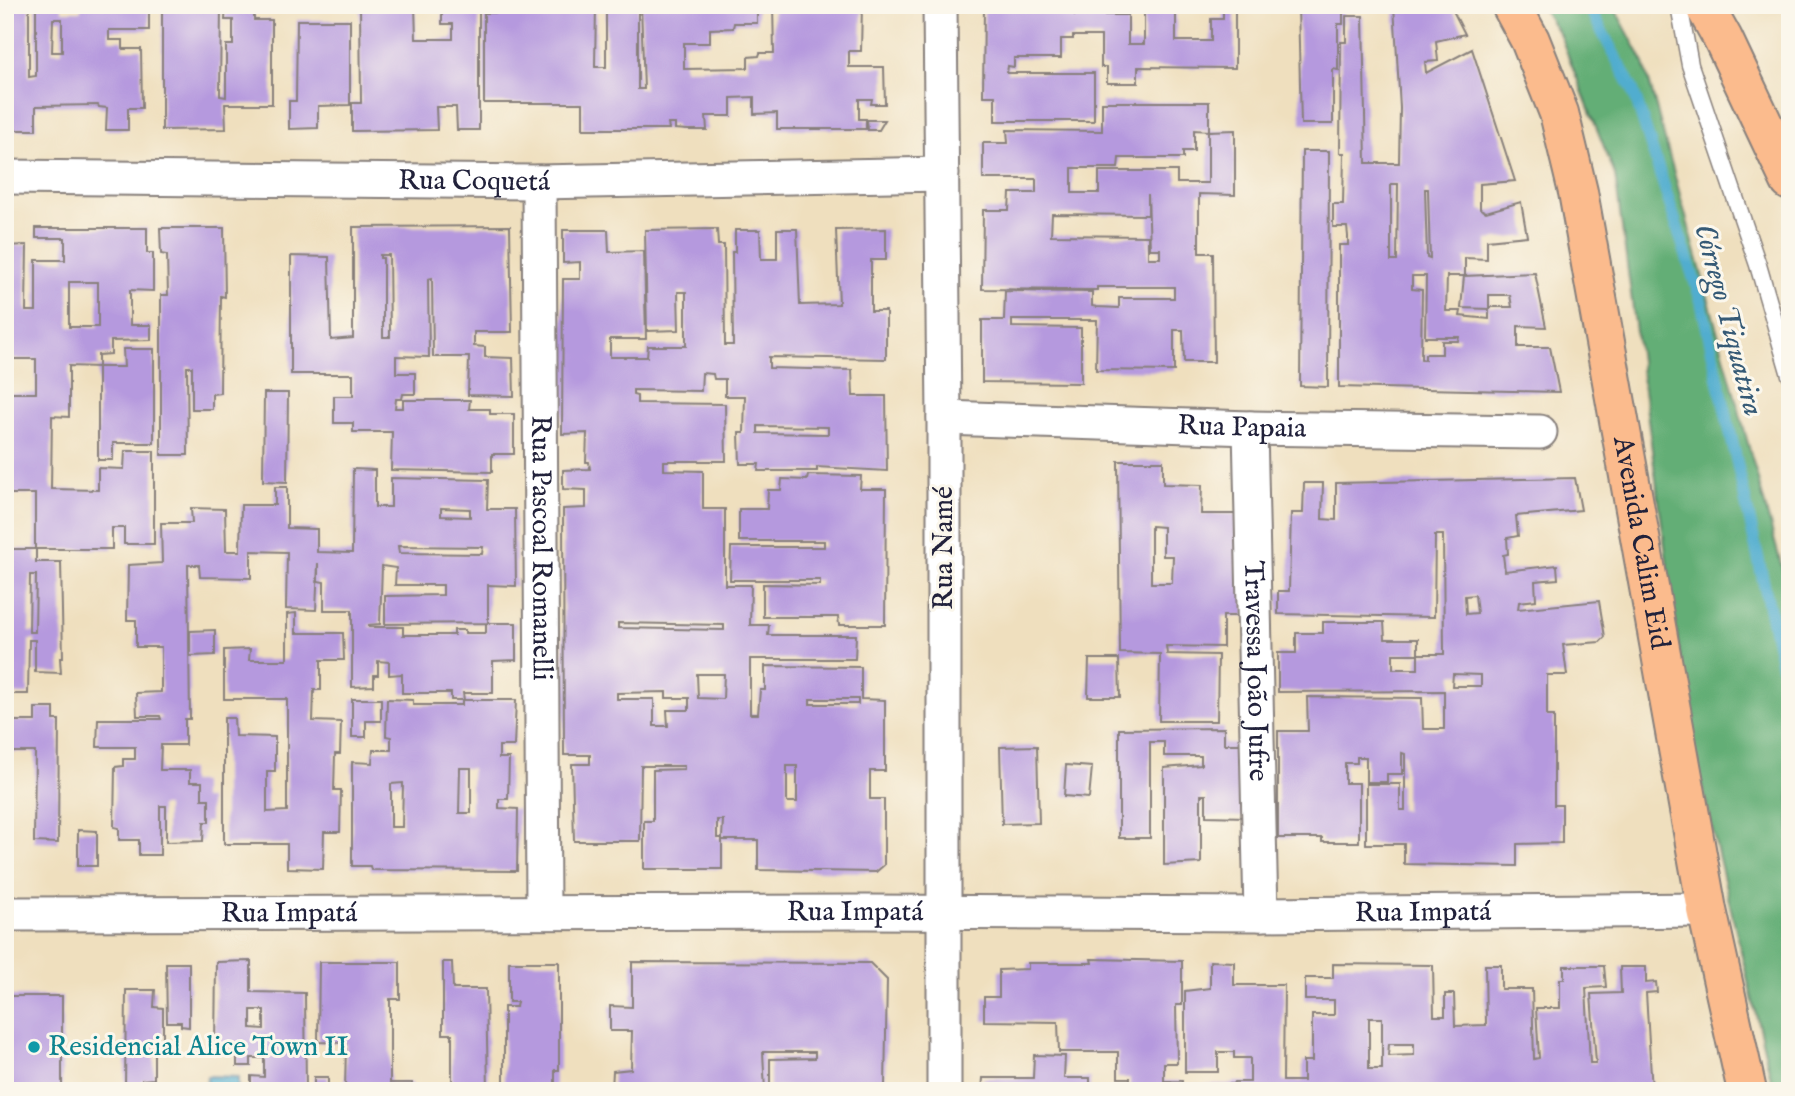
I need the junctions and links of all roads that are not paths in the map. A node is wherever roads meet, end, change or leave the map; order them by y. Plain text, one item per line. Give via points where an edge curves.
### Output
1 (940, 5) edge
2 (1511, 5) edge
3 (1679, 5) edge
4 (1704, 5) edge
5 (942, 174) junction
6 (5, 177) edge
7 (1790, 181) edge
8 (539, 182) junction
9 (1790, 375) edge
10 (944, 418) junction
11 (1250, 428) junction
12 (1540, 432) dead end
13 (1707, 910) junction
14 (543, 912) junction
15 (944, 912) junction
16 (5, 914) edge
17 (1261, 914) junction
18 (944, 1091) edge
19 (1746, 1091) edge

1 - 5 street, Rua Namé
2 - 13 main road, Avenida Calim Eid via 1559,113 1578,192
3 - 9 lane via 1690,65
4 - 7 main road
5 - 8 street, Rua Coquetá
5 - 10 street, Rua Namé
6 - 8 street, Rua Coquetá
8 - 14 street, Rua Pascoal Romanelli
10 - 11 street, Rua Papaia
10 - 15 street, Rua Namé
11 - 12 street, Rua Papaia
11 - 17 street, Travessa João Jufre
13 - 17 street, Rua Impatá
13 - 19 main road, Avenida Calim Eid
14 - 15 street, Rua Impatá
14 - 16 street, Rua Impatá
15 - 17 street, Rua Impatá
15 - 18 street, Rua Namé

